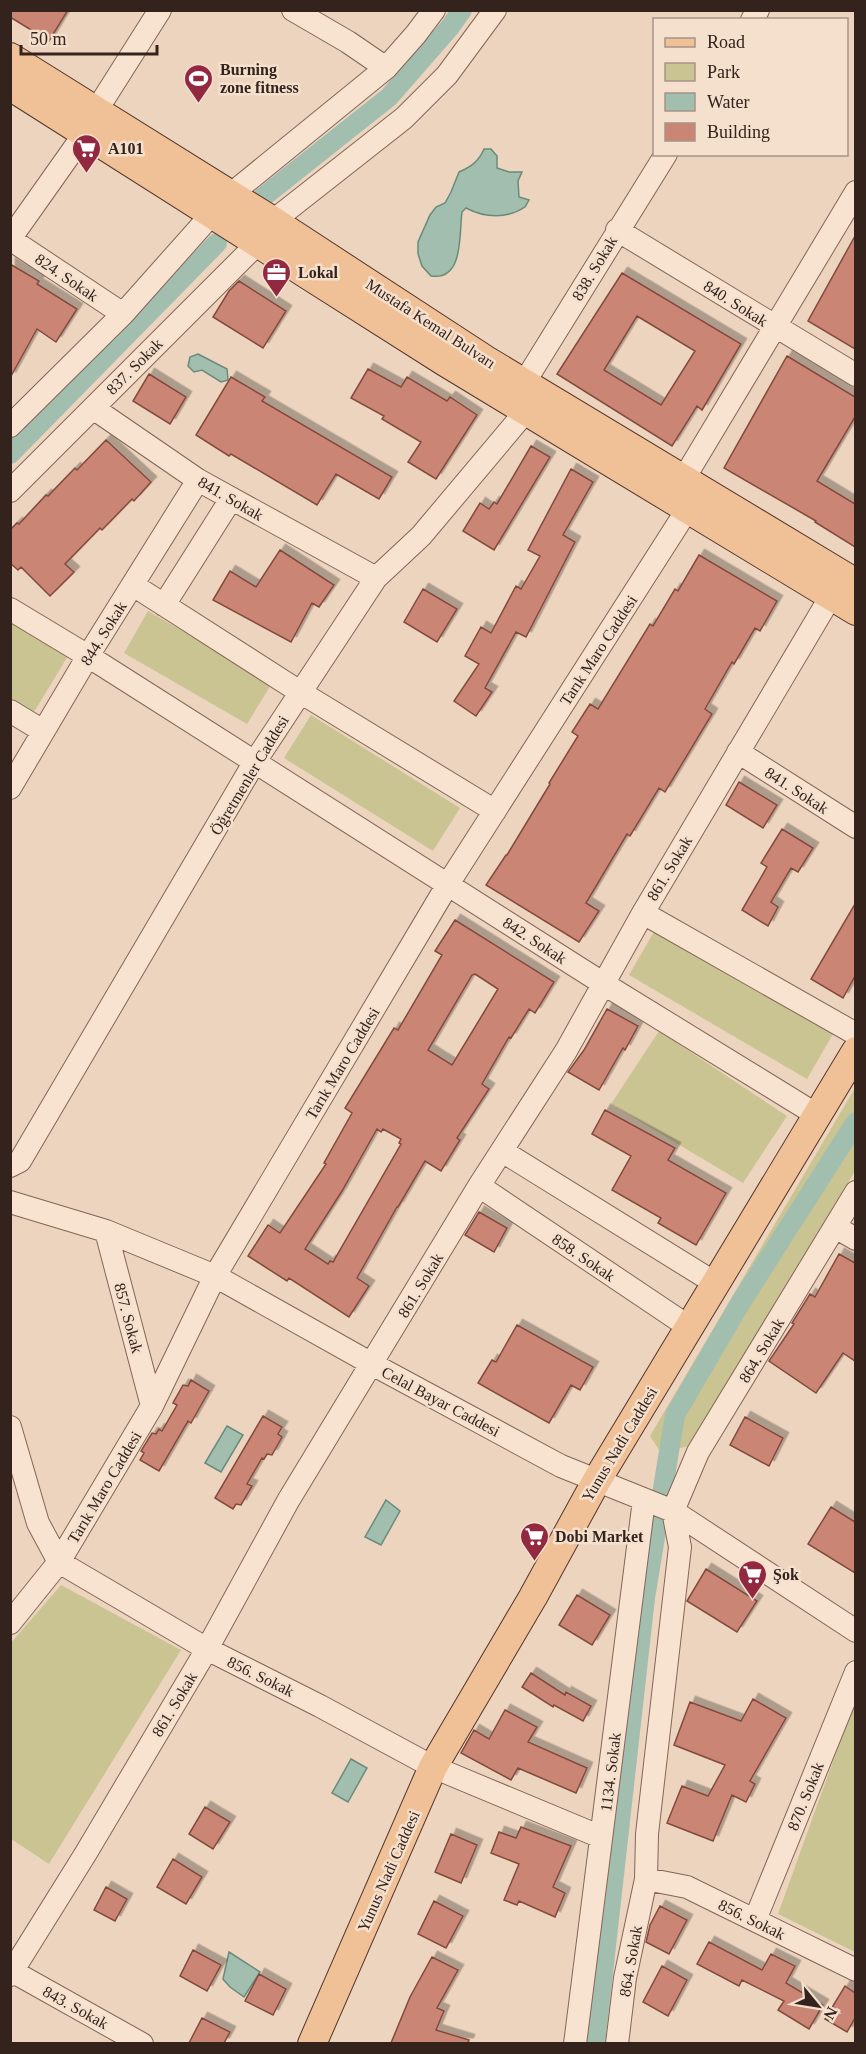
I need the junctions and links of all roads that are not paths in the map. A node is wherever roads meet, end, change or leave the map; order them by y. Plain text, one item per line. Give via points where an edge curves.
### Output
1 (160, 10) edge
2 (293, 10) edge
3 (434, 10) edge
4 (495, 10) edge
5 (10, 57) edge
6 (386, 68) junction
7 (10, 86) edge
8 (91, 122) junction
9 (665, 156) edge
10 (855, 192) edge
11 (221, 205) junction
12 (617, 230) junction
13 (266, 232) junction
14 (10, 239) edge
15 (123, 314) junction
16 (775, 327) junction
17 (855, 375) edge
18 (525, 397) junction
19 (93, 408) junction
20 (10, 426) edge
21 (198, 480) junction
22 (683, 480) junction
23 (10, 491) edge
24 (231, 499) junction
25 (687, 510) junction
26 (376, 578) junction
27 (133, 585) junction
28 (843, 590) edge
29 (164, 605) junction
30 (10, 609) edge
31 (855, 611) edge
32 (88, 656) junction
33 (300, 692) junction
34 (10, 711) edge
35 (44, 731) junction
36 (738, 752) junction
37 (254, 763) junction
38 (10, 788) edge
39 (495, 811) junction
40 (855, 827) edge
41 (448, 884) junction
42 (643, 913) junction
43 (604, 984) junction
44 (855, 1034) edge
45 (855, 1051) edge
46 (817, 1115) junction
47 (502, 1151) junction
48 (10, 1166) edge
49 (479, 1186) junction
50 (855, 1192) edge
51 (10, 1202) edge
52 (836, 1227) junction
53 (106, 1231) junction
54 (855, 1239) edge
55 (215, 1276) junction
56 (715, 1283) junction
57 (689, 1327) junction
58 (372, 1364) junction
59 (152, 1406) junction
60 (10, 1427) edge
61 (597, 1480) junction
62 (645, 1500) junction
63 (672, 1511) junction
64 (59, 1562) junction
65 (10, 1623) edge
66 (855, 1631) edge
67 (207, 1649) junction
68 (855, 1672) edge
69 (433, 1767) junction
70 (602, 1837) junction
71 (646, 1879) junction
72 (755, 1920) junction
73 (855, 1970) edge
74 (11, 1972) edge
75 (142, 2043) edge
76 (312, 2043) edge
77 (575, 2043) edge
78 (617, 2043) edge

1 - 8 street
2 - 6 street
3 - 6 street
4 - 13 street, 837. Sokak via 447,75 404,118
5 - 8 main road, Mustafa Kemal Bulvarı
6 - 11 street
7 - 8 main road, Mustafa Kemal Bulvarı
8 - 11 main road, Mustafa Kemal Bulvarı
8 - 14 street
9 - 12 street, 838. Sokak
10 - 16 street
11 - 13 main road, Mustafa Kemal Bulvarı
11 - 15 street
12 - 16 street, 840. Sokak
12 - 18 street, 838. Sokak
13 - 18 main road, Mustafa Kemal Bulvarı
13 - 19 street, 837. Sokak
14 - 15 street, 824. Sokak
15 - 20 street
16 - 17 street, 840. Sokak
16 - 22 street
18 - 22 main road, Mustafa Kemal Bulvarı
18 - 25 main road, Mustafa Kemal Bulvarı
18 - 26 street, Öğretmenler Caddesi via 421,536
19 - 21 street, 841. Sokak
19 - 23 street, 837. Sokak
21 - 24 street, 841. Sokak
21 - 27 street, 844. Sokak
22 - 28 main road, Mustafa Kemal Bulvarı
24 - 26 street, 841. Sokak
24 - 29 street
25 - 28 main road, Mustafa Kemal Bulvarı
25 - 39 street, Tarık Maro Caddesi
26 - 33 street, Öğretmenler Caddesi
27 - 29 street
27 - 32 street, 844. Sokak
28 - 31 main road, Mustafa Kemal Bulvarı
28 - 36 street, 861. Sokak
29 - 33 street
30 - 32 street, 842. Sokak
32 - 35 street, 844. Sokak
32 - 37 street, 842. Sokak
33 - 37 street, Öğretmenler Caddesi
33 - 39 street
34 - 35 street
35 - 38 street, 844. Sokak
36 - 40 street, 841. Sokak
36 - 42 street, 861. Sokak
37 - 41 street, 842. Sokak
37 - 48 street, Öğretmenler Caddesi via 20,1161
39 - 41 street, Tarık Maro Caddesi
41 - 43 street, 842. Sokak
41 - 55 street, Tarık Maro Caddesi
42 - 43 street, 861. Sokak
42 - 44 street
43 - 46 street, 842. Sokak
43 - 47 street, 861. Sokak
45 - 46 main road, Yunus Nadi Caddesi
46 - 56 main road, Yunus Nadi Caddesi
47 - 49 street, 861. Sokak
47 - 56 street
49 - 57 street, 858. Sokak
49 - 58 street, 861. Sokak
50 - 52 street, 864. Sokak
51 - 53 street, Celal Bayar Caddesi
52 - 54 street
52 - 63 street, 864. Sokak via 698,1452
53 - 55 street, Celal Bayar Caddesi
53 - 59 street, 857. Sokak
55 - 58 street, Celal Bayar Caddesi
55 - 59 street, Tarık Maro Caddesi
56 - 57 main road, Yunus Nadi Caddesi
57 - 61 main road, Yunus Nadi Caddesi
58 - 61 street, Celal Bayar Caddesi via 561,1466
58 - 67 street, 861. Sokak via 288,1501
59 - 64 street, Tarık Maro Caddesi
60 - 64 street via 38,1523
61 - 62 street, Celal Bayar Caddesi
61 - 69 main road, Yunus Nadi Caddesi
62 - 63 street, Celal Bayar Caddesi
62 - 70 street, 1134. Sokak
63 - 66 street, Celal Bayar Caddesi
63 - 71 street, 864. Sokak via 680,1547
64 - 65 street, Tarık Maro Caddesi
64 - 67 street, 856. Sokak
67 - 69 street, 856. Sokak
67 - 74 street, 861. Sokak
68 - 72 street, 870. Sokak
69 - 70 street, 856. Sokak
69 - 76 main road, Yunus Nadi Caddesi
70 - 77 street, 1134. Sokak
71 - 72 street, 856. Sokak via 687,1887
71 - 78 street, 864. Sokak via 625,1978
72 - 73 street, 856. Sokak
74 - 75 street, 843. Sokak

